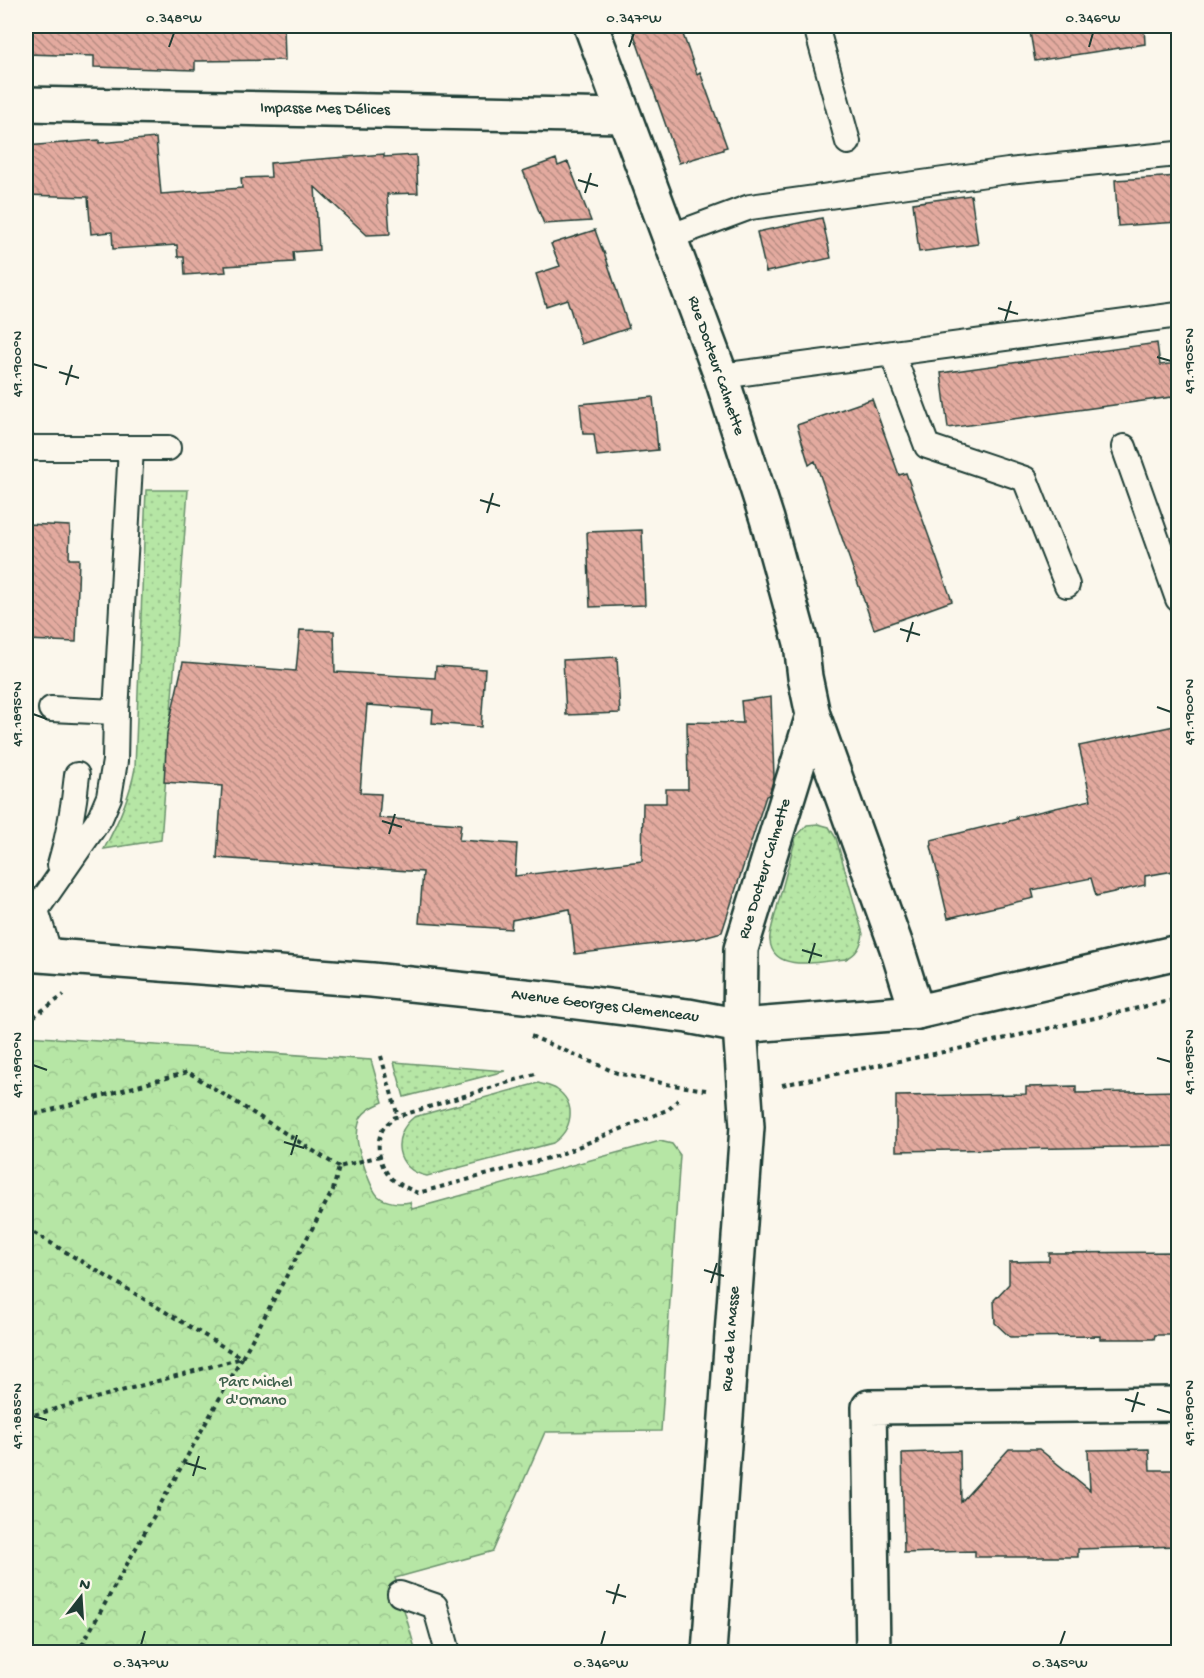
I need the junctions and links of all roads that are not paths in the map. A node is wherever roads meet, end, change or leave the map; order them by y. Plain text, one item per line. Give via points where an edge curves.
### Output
1 (591, 26) edge
2 (816, 26) edge
3 (26, 104) edge
4 (624, 116) junction
5 (848, 142) dead end
6 (1177, 154) edge
7 (669, 237) junction
8 (1179, 315) edge
9 (892, 354) junction
10 (721, 376) junction
11 (1124, 447) dead end
12 (26, 448) edge
13 (131, 448) junction
14 (168, 448) dead end
15 (1067, 585) dead end
16 (1179, 600) edge
17 (51, 709) dead end
18 (116, 712) junction
19 (813, 714) junction
20 (77, 775) dead end
21 (55, 881) junction
22 (31, 904) edge
23 (1179, 952) edge
24 (38, 954) edge
25 (917, 1011) junction
26 (740, 1026) junction
27 (1179, 1404) edge
28 (400, 1594) dead end
29 (448, 1653) edge
30 (709, 1653) edge
31 (873, 1653) edge

1 - 4 street, Rue Docteur Calmette
2 - 5 lane
3 - 4 street, Impasse Mes Délices
4 - 7 street, Rue Docteur Calmette
6 - 7 lane via 1008,171 750,207
7 - 10 street, Rue Docteur Calmette
8 - 9 lane
9 - 10 lane
9 - 15 lane via 927,446 1025,479
10 - 19 street, Rue Docteur Calmette via 767,519 801,643
11 - 16 lane
12 - 13 lane
13 - 14 lane
13 - 18 lane
17 - 18 lane
18 - 21 lane via 115,761 109,797 100,818
19 - 25 street, Rue Docteur Calmette
19 - 26 street, Rue Docteur Calmette via 741,949
20 - 21 lane via 68,838
21 - 22 lane
22 - 24 lane
23 - 25 street, Avenue Georges Clemenceau
24 - 26 street, Avenue Georges Clemenceau via 383,981 688,1016
25 - 26 street, Avenue Georges Clemenceau
26 - 30 street, Rue de la Masse via 747,1127
27 - 31 street via 869,1407
28 - 29 lane via 435,1606

